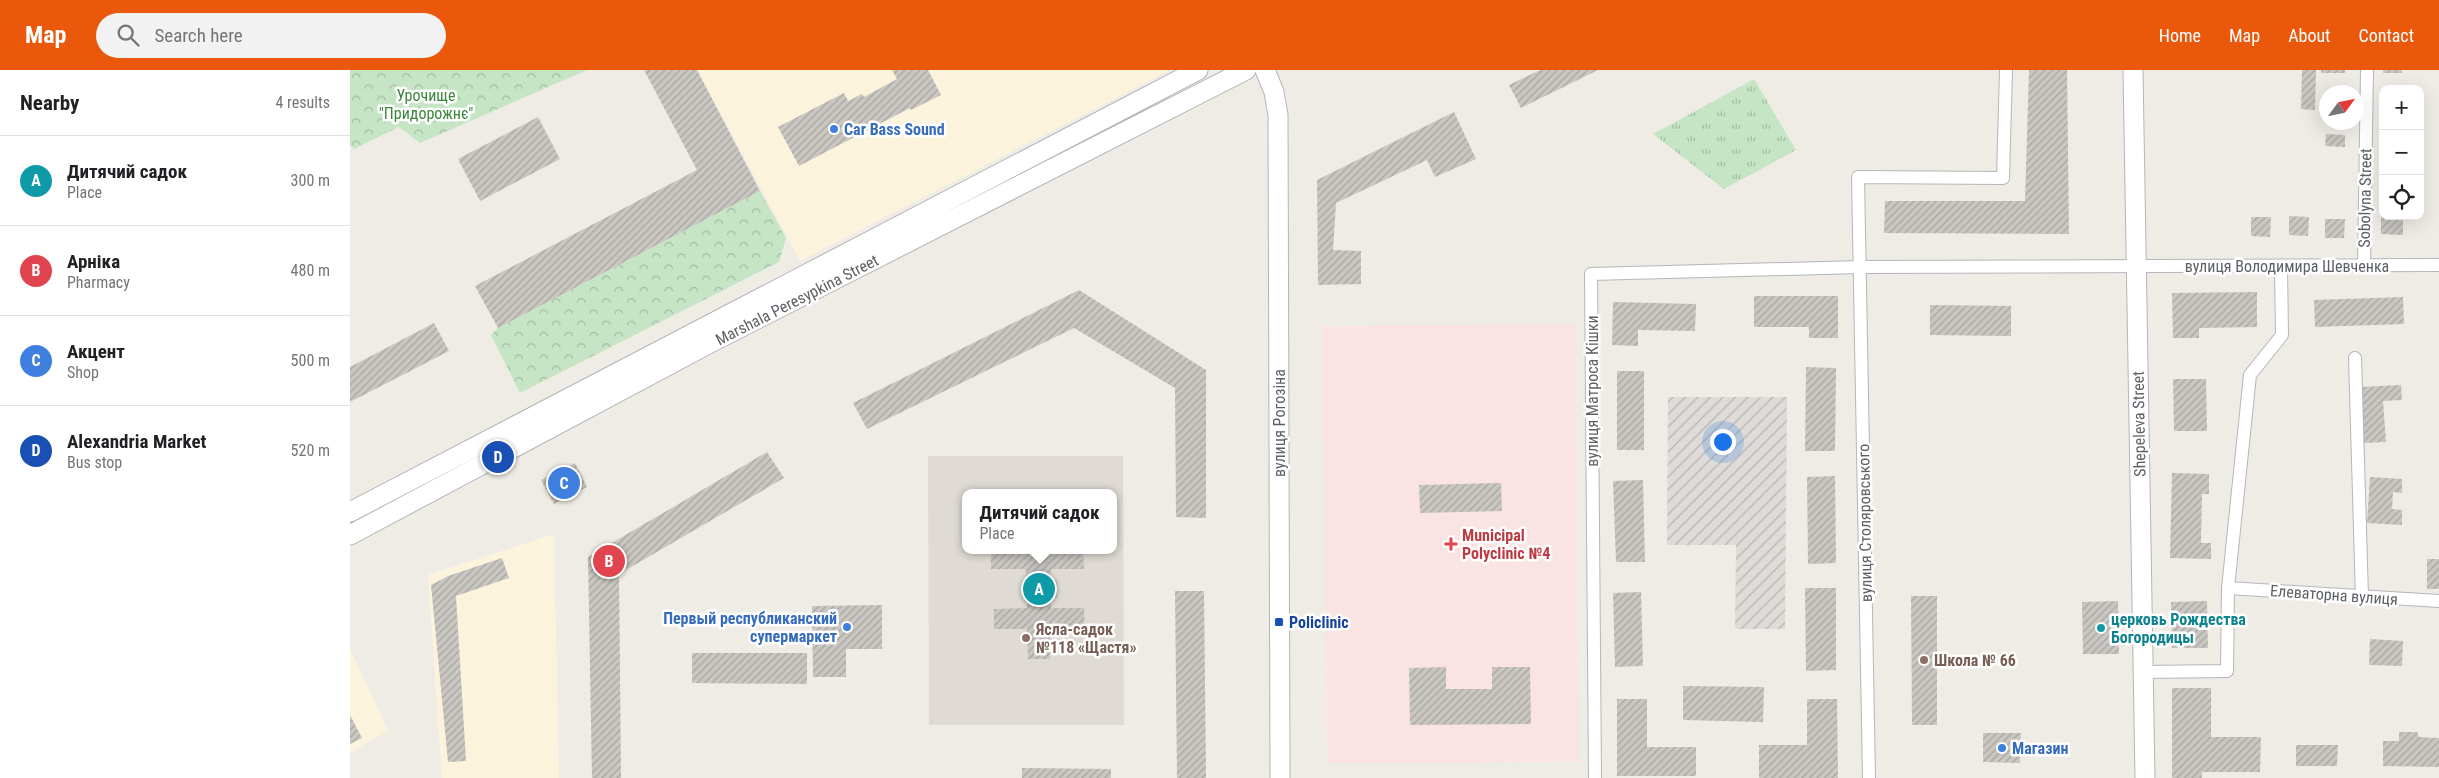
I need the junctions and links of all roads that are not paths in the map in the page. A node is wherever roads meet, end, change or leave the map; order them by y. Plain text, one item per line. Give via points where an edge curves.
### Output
1 (1198, 70) edge
2 (1246, 70) edge
3 (1266, 70) edge
4 (2006, 70) edge
5 (2133, 70) edge
6 (2367, 70) edge
7 (2439, 265) edge
8 (2281, 266) junction
9 (2364, 266) junction
10 (1860, 267) junction
11 (2136, 267) junction
12 (2355, 358) dead end
13 (350, 512) edge
14 (350, 535) edge
15 (2228, 588) junction
16 (2362, 597) junction
17 (2439, 601) edge
18 (2143, 672) junction
19 (1280, 778) edge
20 (1595, 778) edge
21 (1869, 778) edge
22 (2145, 778) edge

1 - 13 main road, Marshala Peresypkina Street
2 - 14 main road, Marshala Peresypkina Street via 710,344
3 - 19 main road, вулиця Рогозіна via 1278,115
4 - 10 street, вулиця Столяровського via 2002,178 1858,177
5 - 11 main road, Shepeleva Street
6 - 9 street, Sobolyna Street
7 - 9 street, вулиця Володимира Шевченка
8 - 9 street, вулиця Володимира Шевченка
8 - 11 street, вулиця Володимира Шевченка
8 - 15 street via 2282,335 2250,375
10 - 11 street, вулиця Володимира Шевченка
10 - 20 street, вулиця Матроса Кішки via 1590,274
10 - 21 street, вулиця Столяровського
11 - 18 main road, Shepeleva Street
12 - 16 street
15 - 16 street, Елеваторна вулиця
15 - 18 street via 2227,671
16 - 17 street, Елеваторна вулиця
18 - 22 main road, Shepeleva Street

